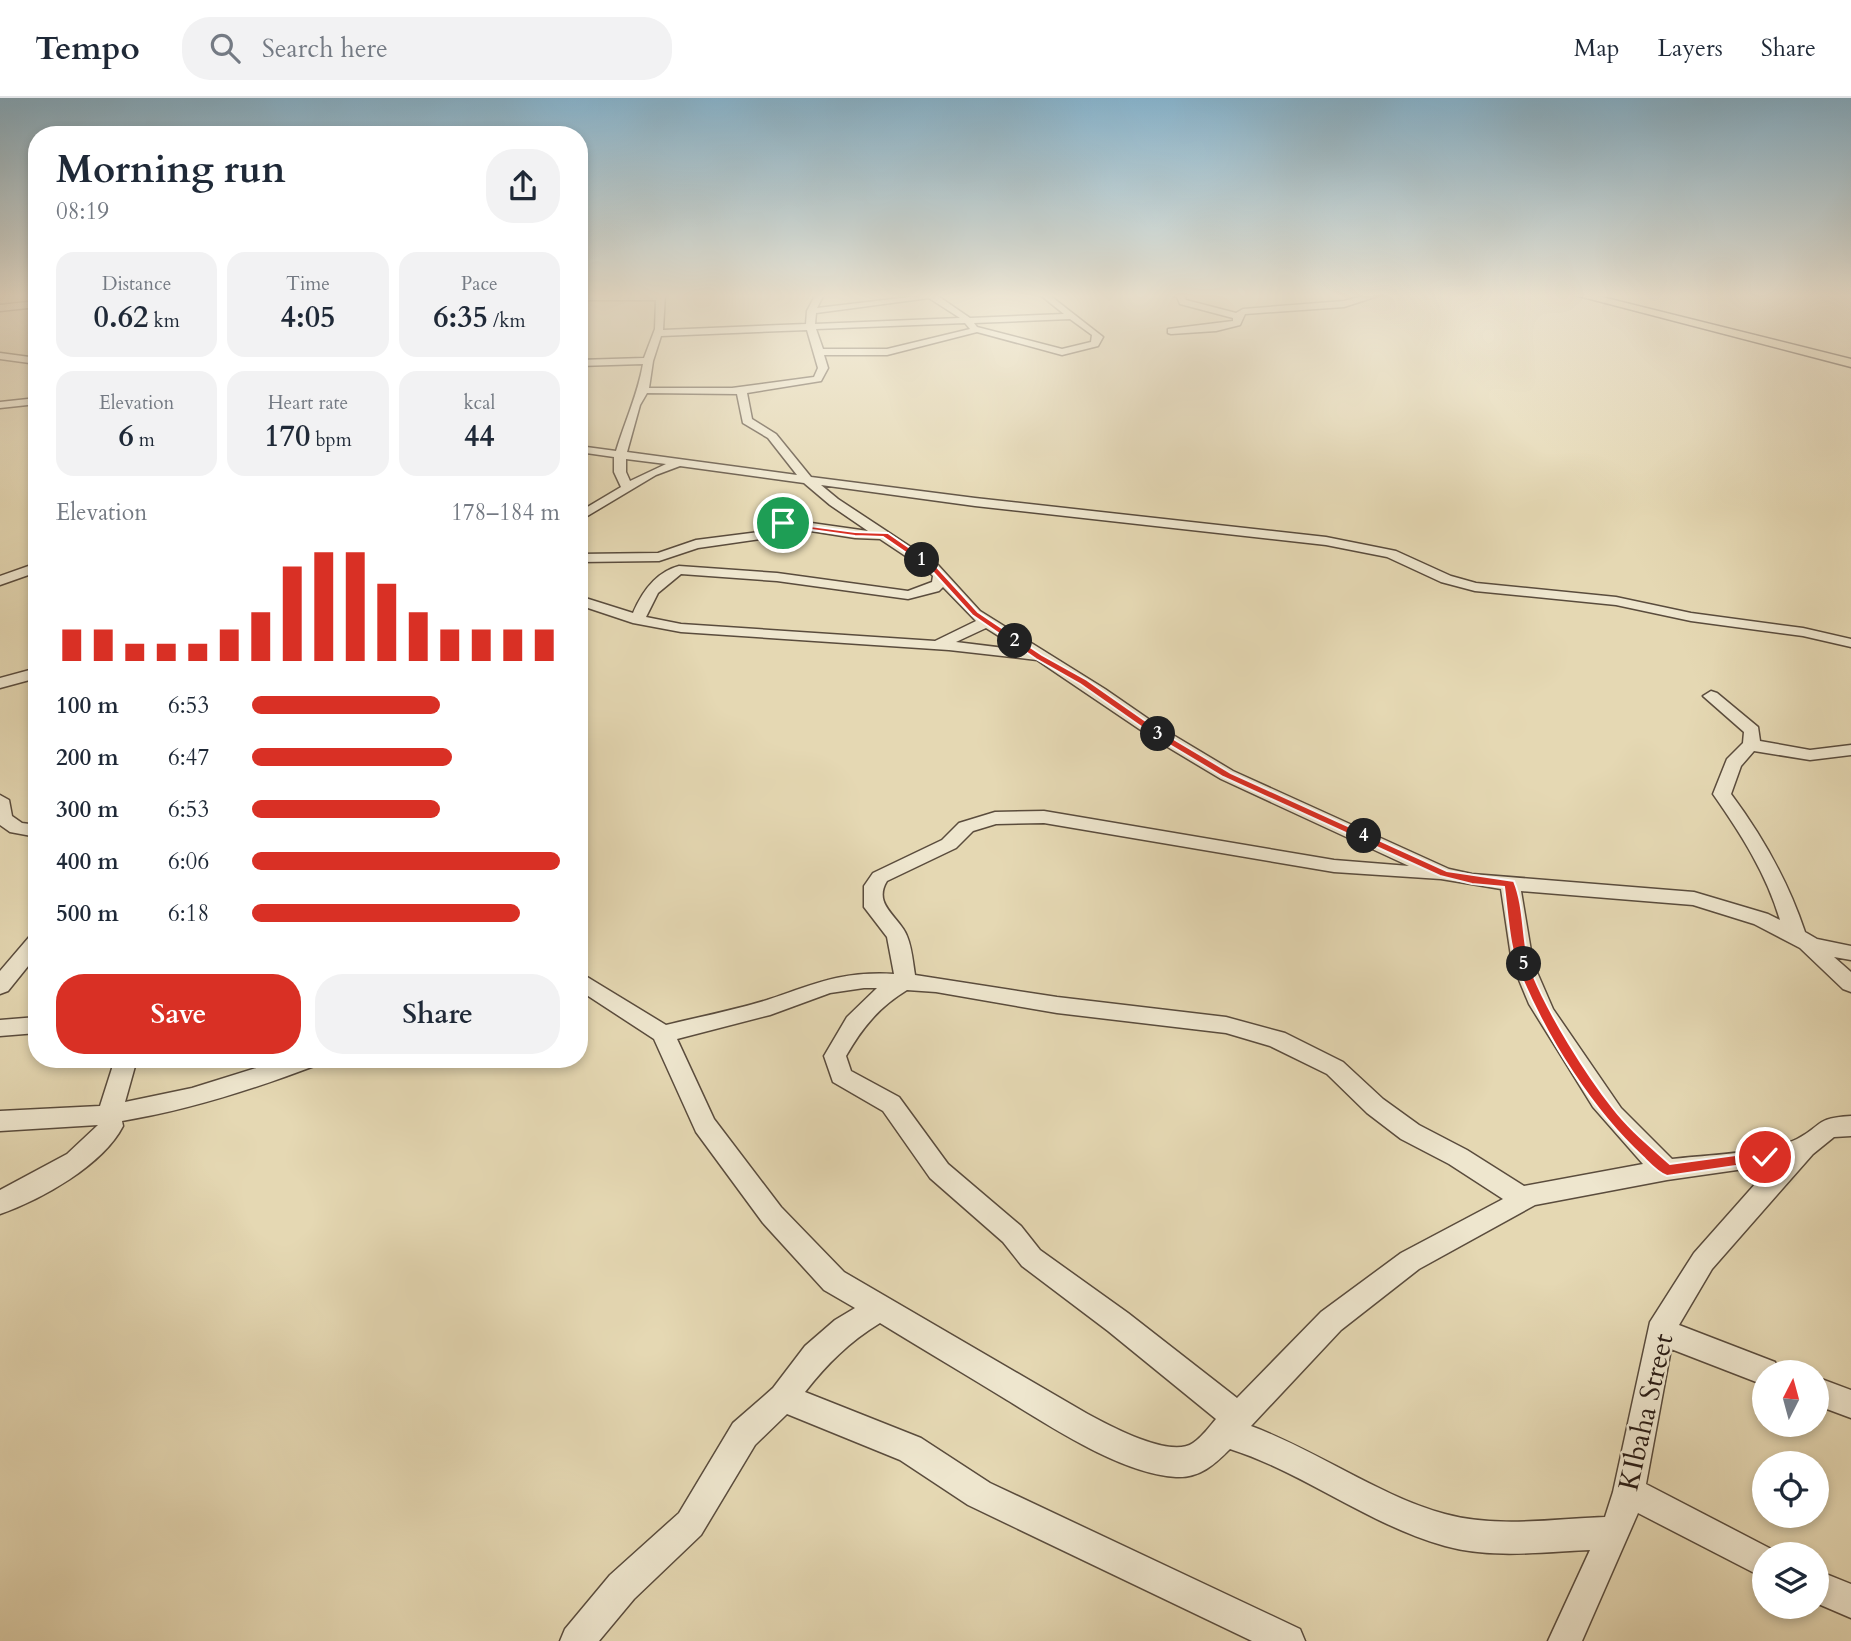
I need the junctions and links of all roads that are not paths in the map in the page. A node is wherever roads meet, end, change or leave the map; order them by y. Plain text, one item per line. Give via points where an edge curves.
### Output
1 (647, 366) edge
2 (822, 366) edge
3 (644, 390) junction
4 (741, 390) junction
5 (28, 402) edge
6 (0, 405) edge
7 (588, 450) edge
8 (620, 455) junction
9 (687, 464) junction
10 (806, 478) junction
11 (628, 489) junction
12 (588, 512) edge
13 (885, 535) junction
14 (588, 558) edge
15 (0, 565) edge
16 (28, 567) edge
17 (28, 570) edge
18 (940, 575) junction
19 (0, 581) edge
20 (588, 603) edge
21 (638, 620) junction
22 (987, 622) junction
23 (1851, 643) edge
24 (935, 646) junction
25 (1039, 657) junction
26 (0, 670) edge
27 (28, 672) edge
28 (28, 675) edge
29 (0, 683) edge
30 (1711, 695) dead end
31 (1751, 745) junction
32 (1851, 750) edge
33 (0, 800) edge
34 (28, 830) edge
35 (1444, 874) junction
36 (1510, 884) junction
37 (1800, 940) junction
38 (28, 953) edge
39 (1851, 953) edge
40 (904, 983) junction
41 (1851, 984) edge
42 (0, 986) edge
43 (588, 987) edge
44 (28, 1026) edge
45 (0, 1028) edge
46 (663, 1034) junction
47 (123, 1068) edge
48 (285, 1068) edge
49 (109, 1114) junction
50 (0, 1121) edge
51 (1851, 1126) edge
52 (1804, 1147) junction
53 (1667, 1170) junction
54 (1525, 1200) junction
55 (0, 1203) edge
56 (880, 1308) junction
57 (1660, 1331) junction
58 (1752, 1367) edge
59 (1829, 1396) edge
60 (783, 1398) junction
61 (1851, 1404) edge
62 (1232, 1425) junction
63 (1629, 1492) junction
64 (1615, 1533) junction
65 (1752, 1556) edge
66 (1829, 1592) edge
67 (1851, 1601) edge
68 (577, 1641) edge
69 (1288, 1641) edge
70 (1565, 1641) edge

1 - 3 street
2 - 4 street via 818,379
3 - 4 street
3 - 8 street
4 - 10 street via 747,421 772,436
5 - 6 street
7 - 8 street
8 - 9 street
8 - 11 street via 620,472
9 - 10 street
9 - 11 street via 652,473
10 - 13 street
10 - 23 street via 1326,541 1391,554 1475,587 1616,601
11 - 12 street
13 - 14 street via 783,523 762,535 696,544 659,557
13 - 18 street
15 - 16 street
17 - 19 street
18 - 21 street via 934,588 908,595 777,577 679,570 667,576 646,600
18 - 22 street
20 - 21 street
21 - 24 street via 727,633
22 - 24 street
22 - 25 street
24 - 25 street
25 - 35 street via 1227,775
26 - 27 street
28 - 29 street
30 - 31 street via 1752,731
31 - 32 street via 1810,755
31 - 37 street via 1732,763 1722,794 1753,837
33 - 34 street via 3,819
35 - 36 street
35 - 40 street via 1334,866 1044,817 995,818 966,827 949,844 895,868 874,886 874,907 897,935
36 - 37 street via 1694,899 1761,919
36 - 53 street via 1518,941 1543,1009 1607,1112
37 - 39 street
37 - 41 street
38 - 42 street
40 - 46 street via 847,982
40 - 54 street via 1226,1025 1277,1039 1335,1068 1410,1132
40 - 62 street via 877,997 856,1018 835,1056 841,1076 891,1104 939,1171 1012,1234 1031,1258 1118,1322
43 - 46 street
44 - 45 street
46 - 56 street via 705,1125 772,1215 834,1281
47 - 49 street
48 - 49 street via 164,1104
49 - 50 street
49 - 55 street via 111,1126 95,1146
51 - 52 street, KIbaha Street via 1829,1127
52 - 53 street
52 - 57 street, KIbaha Street via 1703,1261
53 - 54 street via 1527,1196
54 - 62 street via 1410,1261 1331,1321
56 - 60 street via 845,1329 815,1356
56 - 62 street via 1075,1424 1157,1459 1200,1458
57 - 58 street
57 - 63 street, KIbaha Street
59 - 61 street
60 - 68 street via 738,1442 690,1524 622,1587
60 - 69 street via 910,1449 979,1494
62 - 64 street via 1373,1500 1447,1531 1505,1536
63 - 64 street, KIbaha Street
63 - 65 street
64 - 70 street, KIbaha Street
66 - 67 street

